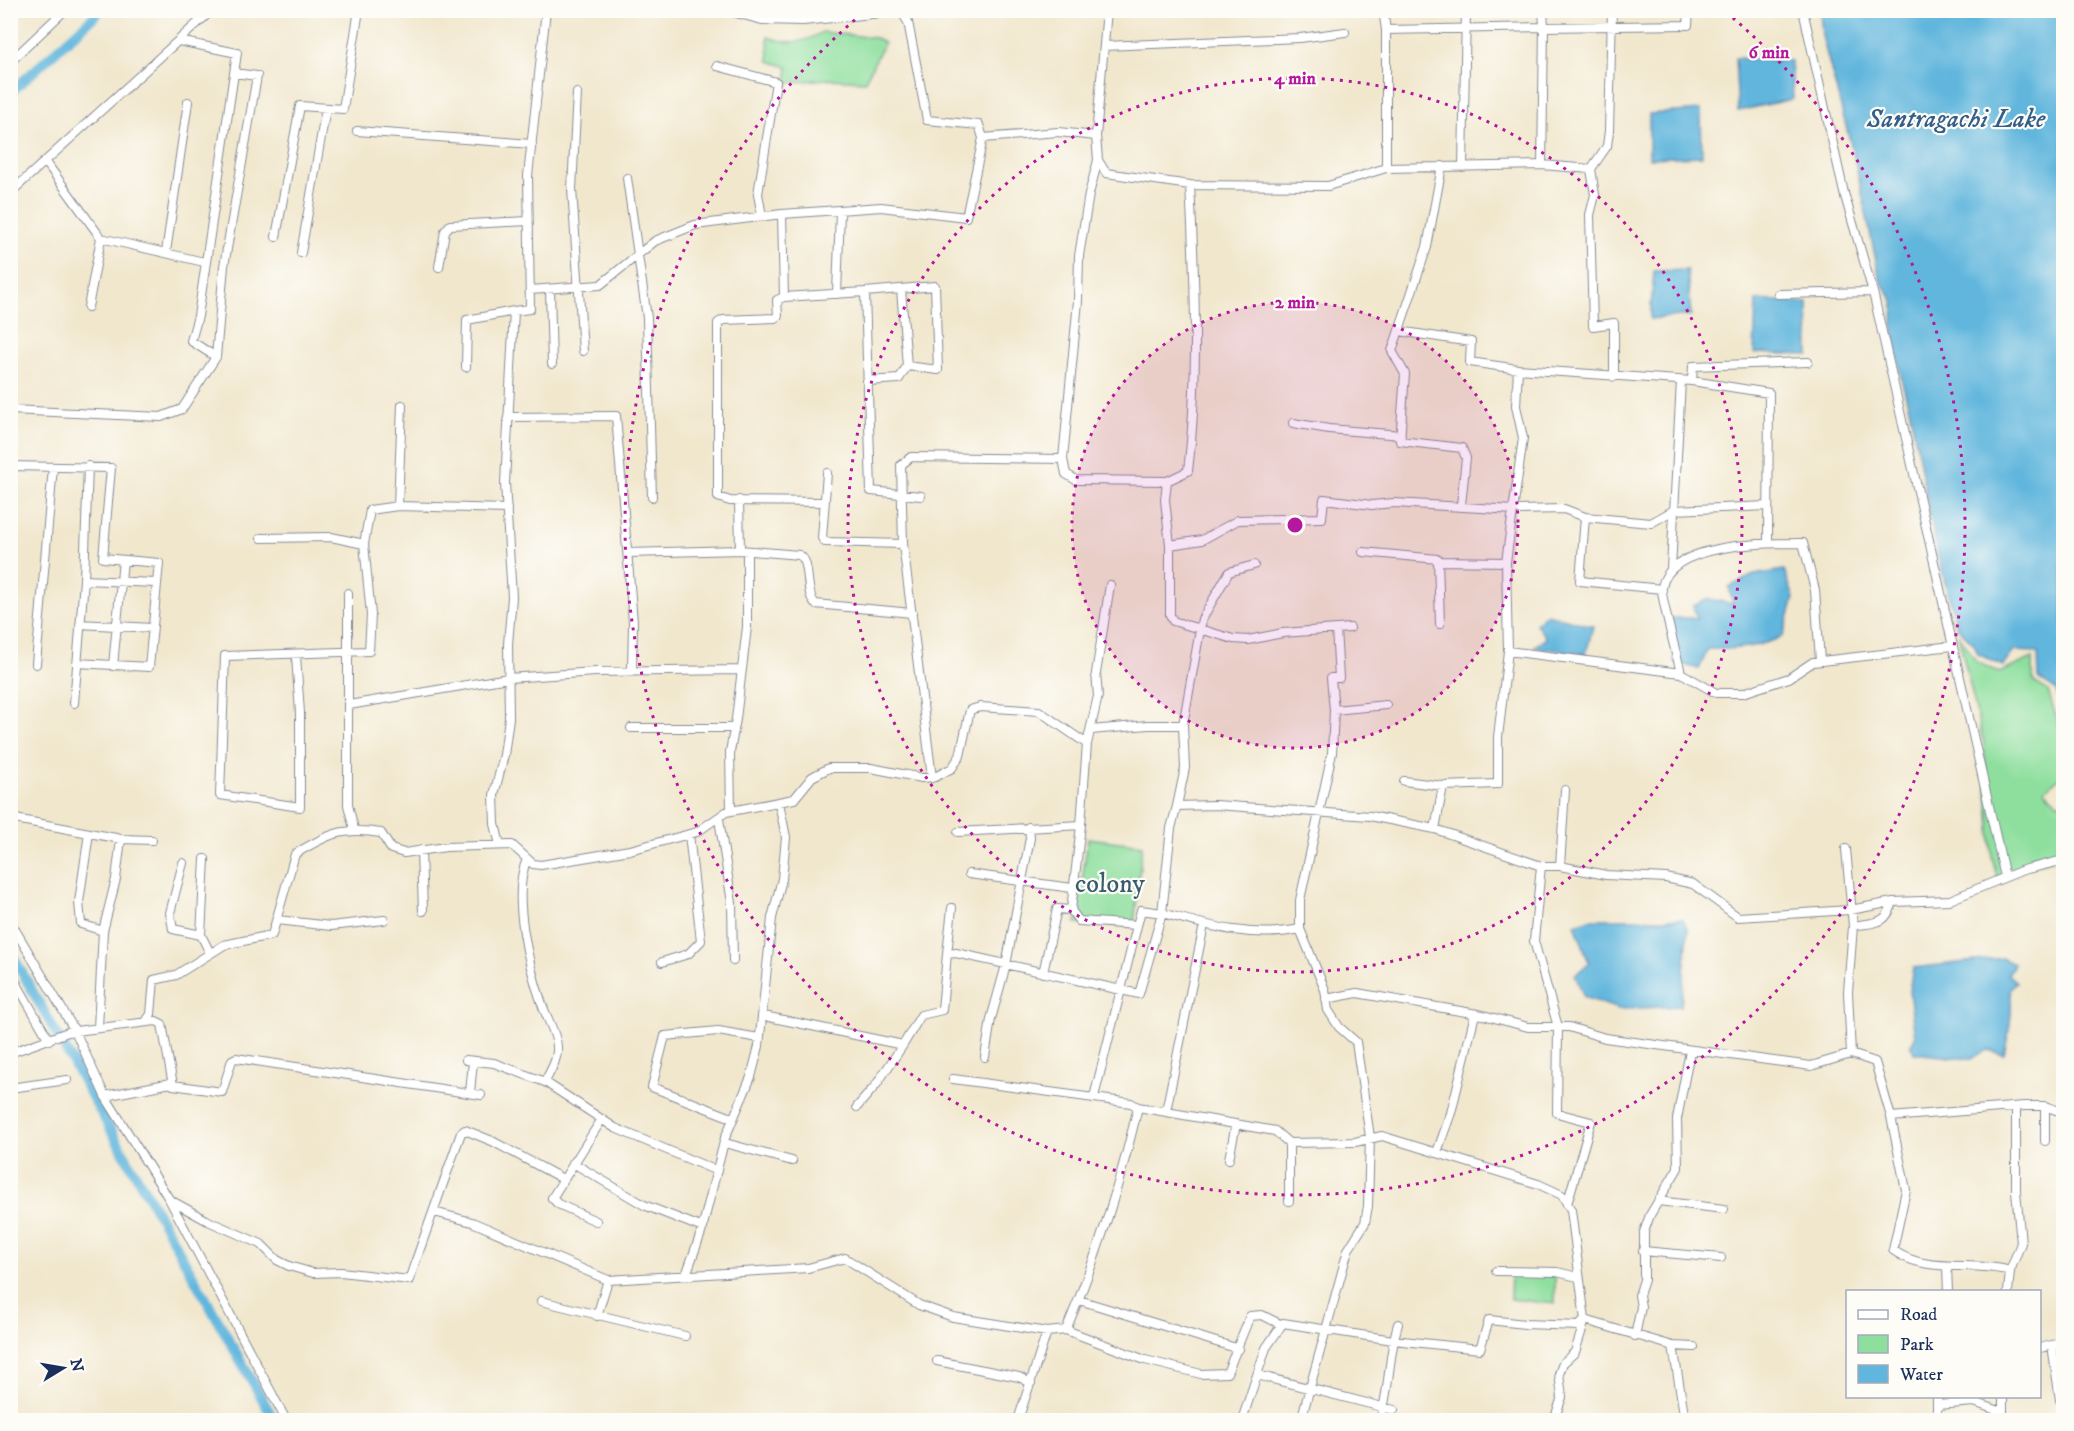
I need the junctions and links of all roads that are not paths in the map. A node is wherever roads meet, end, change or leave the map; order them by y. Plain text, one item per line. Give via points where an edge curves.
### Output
1 (65, 10) edge
2 (212, 10) edge
3 (359, 10) edge
4 (546, 10) edge
5 (725, 10) edge
6 (1107, 10) edge
7 (1383, 10) edge
8 (1466, 10) edge
9 (1543, 10) edge
10 (1612, 10) edge
11 (1689, 10) edge
12 (1803, 10) edge
13 (902, 11) edge
14 (1612, 26) junction
15 (1466, 27) junction
16 (1544, 27) junction
17 (1386, 30) junction
18 (1345, 32) dead end
19 (179, 41) junction
20 (1104, 46) junction
21 (10, 62) edge
22 (717, 66) dead end
23 (234, 74) junction
24 (577, 93) dead end
25 (188, 102) dead end
26 (326, 108) junction
27 (357, 131) dead end
28 (1096, 136) junction
29 (983, 138) junction
30 (532, 144) junction
31 (1098, 160) junction
32 (45, 161) junction
33 (1542, 165) junction
34 (1442, 166) junction
35 (1463, 167) junction
36 (1386, 168) junction
37 (1591, 169) junction
38 (627, 178) dead end
39 (1190, 184) junction
40 (10, 194) edge
41 (840, 211) junction
42 (782, 214) junction
43 (762, 216) junction
44 (528, 221) junction
45 (276, 237) dead end
46 (101, 238) junction
47 (166, 252) junction
48 (301, 253) dead end
49 (639, 254) junction
50 (204, 262) junction
51 (439, 267) dead end
52 (578, 286) junction
53 (550, 289) junction
54 (901, 289) junction
55 (530, 290) junction
56 (865, 292) junction
57 (1873, 292) junction
58 (837, 294) junction
59 (1778, 294) dead end
60 (784, 297) junction
61 (88, 307) dead end
62 (514, 311) junction
63 (1399, 331) junction
64 (583, 351) dead end
65 (216, 357) junction
66 (1808, 362) dead end
67 (552, 364) dead end
68 (906, 366) junction
69 (466, 368) dead end
70 (1518, 369) junction
71 (1614, 377) junction
72 (867, 381) junction
73 (1681, 381) junction
74 (1692, 381) junction
75 (402, 405) dead end
76 (10, 410) edge
77 (508, 417) junction
78 (1293, 423) dead end
79 (1401, 435) junction
80 (1063, 459) junction
81 (10, 466) edge
82 (88, 466) junction
83 (53, 467) junction
84 (827, 473) dead end
85 (1167, 481) junction
86 (902, 493) junction
87 (921, 496) dead end
88 (652, 497) dead end
89 (739, 500) junction
90 (825, 502) junction
91 (1461, 505) junction
92 (398, 506) junction
93 (1768, 506) junction
94 (507, 509) junction
95 (1515, 510) junction
96 (1674, 510) junction
97 (1585, 517) junction
98 (261, 538) dead end
99 (1768, 543) junction
100 (364, 544) junction
101 (903, 544) junction
102 (1170, 545) junction
103 (743, 551) junction
104 (1364, 552) dead end
105 (628, 553) junction
106 (123, 560) junction
107 (1439, 561) junction
108 (1506, 562) junction
109 (1254, 565) dead end
110 (1671, 569) junction
111 (84, 580) junction
112 (122, 582) junction
113 (156, 583) junction
114 (1110, 585) dead end
115 (1662, 589) junction
116 (348, 593) dead end
117 (912, 613) junction
118 (80, 624) junction
119 (1440, 624) dead end
120 (117, 626) junction
121 (153, 628) junction
122 (1350, 628) dead end
123 (1200, 629) junction
124 (1336, 629) junction
125 (1952, 646) junction
126 (1508, 651) junction
127 (348, 653) junction
128 (296, 656) junction
129 (1820, 661) junction
130 (77, 663) junction
131 (36, 664) dead end
132 (113, 666) junction
133 (740, 670) junction
134 (632, 671) junction
135 (1681, 673) junction
136 (508, 678) junction
137 (74, 703) dead end
138 (349, 705) junction
139 (1386, 705) dead end
140 (1334, 710) junction
141 (1183, 725) junction
142 (631, 728) dead end
143 (733, 728) junction
144 (1091, 730) junction
145 (1087, 744) junction
146 (932, 778) junction
147 (1404, 781) dead end
148 (1443, 786) junction
149 (1564, 790) dead end
150 (779, 803) junction
151 (1177, 806) junction
152 (731, 811) junction
153 (1320, 813) junction
154 (10, 818) edge
155 (719, 819) junction
156 (1081, 825) junction
157 (1029, 827) junction
158 (354, 829) junction
159 (1434, 829) junction
160 (958, 832) dead end
161 (89, 833) junction
162 (689, 834) junction
163 (121, 839) junction
164 (152, 840) dead end
165 (500, 845) junction
166 (1846, 849) dead end
167 (421, 850) junction
168 (205, 859) dead end
169 (527, 859) junction
170 (2064, 860) edge
171 (183, 863) dead end
172 (1541, 866) junction
173 (1560, 866) junction
174 (969, 874) dead end
175 (2005, 877) junction
176 (1022, 882) junction
177 (1072, 888) junction
178 (1893, 902) junction
179 (952, 908) dead end
180 (1071, 910) junction
181 (1850, 910) junction
182 (423, 911) dead end
183 (1162, 913) junction
184 (277, 920) junction
185 (384, 920) dead end
186 (10, 921) edge
187 (1137, 925) junction
188 (1204, 925) junction
189 (1853, 926) junction
190 (1300, 929) junction
191 (103, 931) junction
192 (201, 935) junction
193 (210, 953) junction
194 (947, 954) junction
195 (733, 961) dead end
196 (662, 962) dead end
197 (1006, 965) junction
198 (10, 972) edge
199 (1043, 973) junction
200 (1120, 991) junction
201 (1326, 999) junction
202 (1475, 1014) junction
203 (764, 1016) junction
204 (147, 1020) junction
205 (1558, 1027) junction
206 (98, 1028) junction
207 (72, 1032) junction
208 (759, 1038) junction
209 (49, 1040) junction
210 (903, 1045) junction
211 (1690, 1051) junction
212 (10, 1053) edge
213 (1851, 1054) junction
214 (985, 1057) dead end
215 (953, 1079) dead end
216 (67, 1080) dead end
217 (545, 1082) junction
218 (171, 1083) junction
219 (10, 1088) edge
220 (470, 1093) junction
221 (481, 1095) dead end
222 (105, 1096) junction
223 (1094, 1097) junction
224 (2045, 1106) junction
225 (857, 1107) dead end
226 (1138, 1107) junction
227 (2016, 1107) junction
228 (1166, 1111) junction
229 (2064, 1113) edge
230 (732, 1118) junction
231 (1891, 1118) junction
232 (602, 1119) junction
233 (1236, 1124) junction
234 (1370, 1137) junction
235 (2044, 1141) dead end
236 (725, 1143) junction
237 (1289, 1143) junction
238 (1437, 1152) junction
239 (1229, 1159) dead end
240 (792, 1161) dead end
241 (573, 1163) junction
242 (717, 1171) junction
243 (563, 1179) junction
244 (169, 1200) junction
245 (1289, 1201) dead end
246 (1658, 1201) junction
247 (1568, 1204) junction
248 (1724, 1209) dead end
249 (434, 1212) junction
250 (596, 1221) dead end
251 (703, 1228) junction
252 (1643, 1251) junction
253 (1721, 1258) dead end
254 (1947, 1266) junction
255 (1496, 1271) dead end
256 (2010, 1271) junction
257 (686, 1275) junction
258 (1578, 1277) junction
259 (608, 1280) junction
260 (1948, 1290) edge
261 (2008, 1290) edge
262 (1078, 1300) junction
263 (541, 1301) dead end
264 (597, 1316) junction
265 (1586, 1320) junction
266 (1398, 1324) dead end
267 (1282, 1325) junction
268 (1065, 1330) junction
269 (1047, 1332) junction
270 (1326, 1332) junction
271 (685, 1336) dead end
272 (1635, 1336) junction
273 (1393, 1340) junction
274 (2064, 1342) edge
275 (2052, 1345) junction
276 (1673, 1346) junction
277 (1694, 1347) dead end
278 (2041, 1348) edge
279 (1239, 1349) junction
280 (937, 1361) dead end
281 (1257, 1375) junction
282 (1031, 1383) junction
283 (1311, 1387) junction
284 (2003, 1398) edge
285 (2060, 1400) dead end
286 (1937, 1401) edge
287 (1385, 1407) junction
288 (1394, 1410) dead end
289 (2002, 1416) edge
290 (286, 1420) edge
291 (1018, 1420) edge
292 (1242, 1420) edge
293 (1301, 1420) edge
294 (1380, 1420) edge
295 (1554, 1420) edge
296 (1685, 1420) edge
297 (1937, 1420) edge

1 - 21 street
2 - 19 street
3 - 26 street via 343,109
4 - 30 street
5 - 13 street via 762,20 803,21
6 - 20 street
7 - 17 street
8 - 15 street
9 - 16 street
10 - 14 street
11 - 14 street via 1688,25
12 - 57 street via 1844,193
13 - 29 street via 908,22 927,120 979,125
14 - 16 street
14 - 37 street via 1607,146
15 - 16 street
15 - 17 street
15 - 35 street
16 - 33 street
17 - 36 street
18 - 20 street via 1300,39
19 - 23 street via 237,53
19 - 32 street
20 - 28 street
22 - 43 street via 776,82 758,194
23 - 50 street
23 - 65 street via 257,76 224,266
24 - 52 street via 572,189
25 - 47 street
26 - 45 street via 300,106
26 - 48 street
27 - 30 street
28 - 29 street via 1058,132
28 - 31 street
29 - 41 street via 966,217 881,207
30 - 44 street
31 - 39 street via 1106,173
31 - 80 street via 1079,255
32 - 40 street
32 - 46 street via 86,212
33 - 35 street
33 - 37 street
34 - 35 street
34 - 36 street
34 - 63 street via 1427,247
36 - 39 street via 1328,186
37 - 71 street via 1595,195 1590,215 1593,326 1614,323
38 - 49 street
39 - 85 street via 1194,275 1192,437 1188,471
41 - 42 street
41 - 58 street
42 - 43 street
42 - 60 street
43 - 49 street via 678,230
44 - 51 street via 450,225 445,231
44 - 55 street
46 - 47 street
46 - 61 street
47 - 50 street
49 - 52 street via 600,285
49 - 88 street via 647,318
50 - 65 street via 191,341
52 - 53 street
52 - 64 street
53 - 55 street
53 - 67 street
54 - 56 street
54 - 68 street
54 - 68 street via 935,286 938,370
55 - 62 street via 530,309
56 - 58 street
56 - 72 street
57 - 59 street
57 - 125 street
58 - 60 street
60 - 89 street via 777,300 775,318 723,320 718,327 718,497
62 - 69 street via 467,320
62 - 77 street
63 - 70 street via 1471,342 1470,362
63 - 79 street via 1392,351 1405,374
65 - 76 street via 182,410 161,417
66 - 74 street via 1693,366
68 - 72 street via 899,379
70 - 71 street
70 - 95 street via 1516,406 1522,438
71 - 73 street
72 - 86 street via 871,490
73 - 74 street
73 - 96 street
74 - 93 street via 1769,393
75 - 92 street
77 - 94 street
77 - 105 street via 616,416
78 - 79 street
79 - 91 street via 1400,441 1465,451
80 - 85 street via 1066,474 1076,480
80 - 86 street via 911,457 901,465
81 - 83 street
82 - 83 street
82 - 106 street via 111,468 103,558
82 - 111 street
83 - 131 street
84 - 90 street
85 - 102 street
86 - 87 street
86 - 101 street
89 - 90 street
89 - 103 street
90 - 101 street via 825,542
91 - 95 street
91 - 102 street via 1372,505 1324,499 1322,518 1238,520 1202,540
92 - 94 street
92 - 100 street via 370,510
93 - 96 street
93 - 99 street
94 - 136 street via 512,597
95 - 97 street via 1564,509
95 - 108 street
96 - 97 street via 1651,523
96 - 110 street
97 - 115 street via 1580,581
98 - 100 street via 331,537
99 - 110 street via 1708,550
99 - 129 street via 1803,543 1815,590
100 - 127 street via 371,615 369,651
101 - 117 street
102 - 123 street via 1170,615 1173,621
103 - 105 street
103 - 117 street via 804,557 808,591 819,606
103 - 133 street via 747,627
104 - 107 street via 1432,557
105 - 134 street
106 - 112 street
106 - 113 street via 159,562
107 - 108 street
107 - 119 street
108 - 126 street
109 - 123 street via 1229,572
110 - 115 street
111 - 112 street
111 - 118 street
112 - 113 street
112 - 120 street
113 - 121 street
114 - 144 street
115 - 135 street
116 - 127 street
117 - 146 street
118 - 120 street
118 - 130 street
120 - 121 street
120 - 132 street
121 - 132 street via 149,668
122 - 124 street
123 - 124 street via 1248,640
123 - 141 street
124 - 140 street via 1339,678 1331,678
125 - 129 street
125 - 175 street
126 - 135 street
126 - 148 street via 1498,736 1498,784
127 - 128 street
127 - 138 street
128 - 128 street via 300,807 220,795 225,656
129 - 135 street via 1782,681 1743,693 1716,693
130 - 132 street
130 - 137 street
133 - 134 street
133 - 143 street
134 - 136 street
136 - 138 street
136 - 165 street via 508,727 494,795
138 - 158 street via 348,805
139 - 140 street
140 - 153 street via 1332,753
141 - 144 street
141 - 151 street via 1185,768
142 - 143 street
143 - 152 street
144 - 145 street
145 - 146 street via 1039,711 980,707 970,710 960,756 952,768
145 - 156 street
146 - 150 street via 871,768 829,768 812,777 799,796
147 - 148 street
148 - 159 street
149 - 173 street
150 - 152 street
150 - 203 street via 786,837 782,879 772,918
151 - 153 street
151 - 183 street
152 - 155 street
153 - 159 street via 1370,816
153 - 190 street via 1300,900
154 - 161 street
155 - 162 street
155 - 195 street via 732,903
156 - 157 street
156 - 177 street
157 - 160 street
157 - 176 street
158 - 167 street via 381,833 396,852
158 - 184 street via 333,834 295,854
159 - 172 street
161 - 163 street
161 - 191 street via 81,924
162 - 169 street via 576,860 541,865
162 - 196 street via 701,941 688,954
163 - 164 street
163 - 191 street
165 - 167 street
165 - 169 street via 514,847
166 - 181 street
167 - 182 street
168 - 192 street
169 - 217 street via 521,873 524,937 531,975 557,1046 555,1062
170 - 175 street
171 - 192 street via 170,913 173,929
172 - 173 street
172 - 205 street via 1534,941
173 - 181 street via 1693,884 1738,917
174 - 176 street
175 - 178 street via 1950,900
176 - 177 street
176 - 197 street
177 - 180 street
178 - 181 street
178 - 189 street via 1884,920
179 - 194 street
180 - 187 street via 1079,921
180 - 199 street via 1057,909
181 - 189 street
183 - 187 street via 1141,910
183 - 188 street
183 - 200 street via 1139,994
184 - 185 street via 331,926
184 - 193 street via 272,935 224,945
186 - 207 street
187 - 200 street
188 - 190 street via 1251,933 1277,934
188 - 228 street
189 - 213 street via 1848,993
190 - 201 street
191 - 206 street
192 - 193 street
193 - 204 street via 176,975 154,980
194 - 197 street
194 - 210 street via 942,1010 921,1015
197 - 199 street
197 - 214 street
198 - 209 street
199 - 200 street
200 - 223 street
201 - 202 street via 1357,993
201 - 234 street via 1339,1027 1356,1042
202 - 205 street via 1528,1027
202 - 238 street via 1451,1113
203 - 208 street
203 - 210 street
204 - 206 street
204 - 218 street via 162,1024
205 - 211 street
205 - 247 street via 1557,1113 1592,1122
206 - 207 street
207 - 209 street
207 - 222 street
208 - 230 street via 751,1077
208 - 230 street via 718,1031 665,1036 652,1087
209 - 212 street
210 - 225 street
211 - 213 street via 1811,1066
211 - 246 street via 1677,1119 1678,1168
213 - 231 street via 1875,1062
215 - 223 street
216 - 219 street
217 - 220 street via 494,1063 469,1060
217 - 232 street
218 - 220 street via 222,1092 236,1058
218 - 222 street
220 - 221 street
222 - 244 street
223 - 226 street
224 - 227 street
224 - 229 street
224 - 235 street
226 - 228 street
226 - 262 street via 1122,1173
227 - 231 street
227 - 256 street via 2016,1191 2021,1243
228 - 233 street
230 - 236 street
231 - 254 street via 1906,1190 1893,1250 1903,1258
232 - 241 street
232 - 242 street
233 - 237 street via 1275,1131
233 - 239 street
234 - 237 street via 1336,1144
234 - 238 street via 1382,1136
234 - 270 street via 1365,1223 1348,1250
236 - 240 street
236 - 242 street
237 - 245 street
238 - 247 street via 1538,1184 1562,1195
241 - 243 street
241 - 251 street via 644,1205
242 - 251 street
243 - 249 street via 465,1130
243 - 250 street via 552,1198
244 - 249 street via 261,1244 289,1266 313,1273 341,1272 409,1280
244 - 290 street
246 - 248 street
246 - 252 street via 1644,1232
247 - 258 street via 1574,1225
249 - 259 street via 472,1222
251 - 257 street
252 - 253 street
252 - 272 street via 1644,1280
254 - 256 street
254 - 260 street
255 - 258 street via 1557,1272
256 - 261 street
257 - 259 street
257 - 269 street via 808,1268 845,1258 919,1305 953,1317
258 - 265 street
259 - 264 street
262 - 268 street
262 - 279 street
263 - 264 street
264 - 271 street
265 - 272 street
265 - 273 street via 1579,1326 1489,1320 1480,1349
265 - 295 street via 1575,1352 1559,1374 1562,1397
266 - 273 street
267 - 270 street
267 - 279 street via 1262,1315 1250,1316
267 - 281 street via 1266,1348
268 - 269 street
268 - 279 street via 1145,1360 1201,1374 1227,1373
269 - 282 street
270 - 273 street
270 - 283 street
272 - 276 street
273 - 287 street
274 - 275 street
275 - 278 street
275 - 285 street
276 - 277 street
276 - 296 street
280 - 282 street
281 - 283 street
281 - 292 street
282 - 291 street
283 - 287 street
283 - 293 street
284 - 289 street
286 - 289 street via 1974,1402
286 - 297 street
287 - 288 street
287 - 294 street

